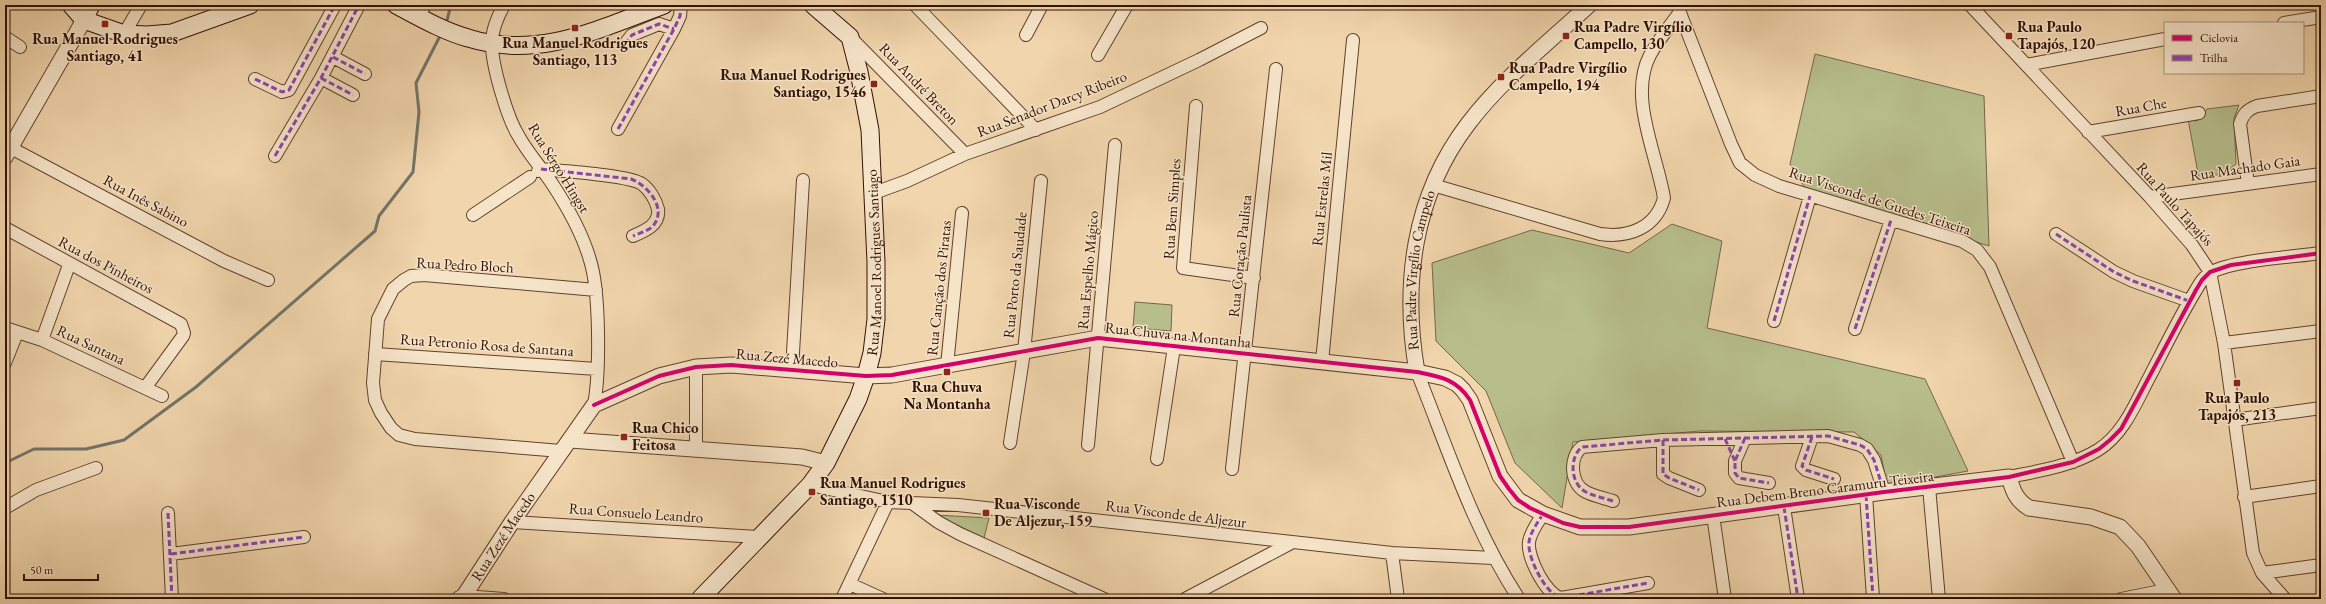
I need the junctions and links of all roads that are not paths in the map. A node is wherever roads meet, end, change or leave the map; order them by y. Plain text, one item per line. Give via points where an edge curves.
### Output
1 (71, 5) edge
2 (141, 5) edge
3 (250, 5) edge
4 (335, 5) edge
5 (359, 5) edge
6 (396, 5) edge
7 (504, 5) edge
8 (664, 5) edge
9 (681, 5) edge
10 (813, 5) edge
11 (915, 5) edge
12 (1042, 5) edge
13 (1127, 5) edge
14 (1589, 5) edge
15 (1970, 5) edge
16 (1679, 8) edge
17 (88, 12) edge
18 (424, 14) edge
19 (2321, 17) edge
20 (2290, 22) edge
21 (1261, 28) dead end
22 (674, 29) junction
23 (124, 34) junction
24 (1026, 35) dead end
25 (5, 37) edge
26 (850, 37) junction
27 (2164, 39) edge
28 (1353, 40) dead end
29 (492, 44) junction
30 (625, 44) dead end
31 (20, 47) dead end
32 (1098, 55) dead end
33 (333, 57) junction
34 (2026, 65) junction
35 (1276, 69) dead end
36 (365, 74) dead end
37 (321, 78) junction
38 (255, 79) dead end
39 (353, 95) dead end
40 (2321, 96) edge
41 (1196, 106) dead end
42 (2199, 113) dead end
43 (618, 129) dead end
44 (1036, 130) junction
45 (2088, 132) junction
46 (1115, 145) dead end
47 (8, 152) edge
48 (965, 154) junction
49 (275, 156) dead end
50 (535, 173) junction
51 (2321, 174) edge
52 (802, 180) dead end
53 (1041, 181) dead end
54 (2248, 184) junction
55 (1433, 185) junction
56 (874, 193) junction
57 (1810, 196) junction
58 (2150, 197) junction
59 (962, 213) dead end
60 (473, 215) dead end
61 (1890, 220) junction
62 (5, 228) edge
63 (2056, 234) dead end
64 (633, 236) dead end
65 (2321, 253) edge
66 (70, 264) junction
67 (2210, 272) junction
68 (1254, 278) junction
69 (268, 280) dead end
70 (596, 290) junction
71 (2189, 301) junction
72 (1774, 321) dead end
73 (5, 328) edge
74 (1855, 329) dead end
75 (2321, 331) edge
76 (17, 333) junction
77 (1098, 338) junction
78 (42, 340) junction
79 (2224, 343) junction
80 (1174, 347) junction
81 (1024, 352) junction
82 (375, 354) junction
83 (1244, 354) junction
84 (1322, 362) junction
85 (5, 363) edge
86 (947, 366) junction
87 (696, 367) junction
88 (597, 369) junction
89 (792, 370) junction
90 (1417, 372) junction
91 (866, 376) junction
92 (145, 388) junction
93 (162, 396) dead end
94 (594, 405) junction
95 (2321, 408) edge
96 (2234, 420) junction
97 (1812, 437) junction
98 (1745, 438) junction
99 (1725, 439) junction
100 (1662, 440) junction
101 (1010, 443) dead end
102 (566, 445) junction
103 (1088, 445) dead end
104 (696, 448) junction
105 (1157, 459) dead end
106 (1735, 461) junction
107 (2073, 462) junction
108 (826, 463) junction
109 (96, 468) dead end
110 (1232, 470) dead end
111 (2009, 477) junction
112 (1834, 479) dead end
113 (1769, 484) dead end
114 (810, 485) junction
115 (2321, 486) edge
116 (1930, 487) junction
117 (1699, 490) dead end
118 (1884, 492) junction
119 (1866, 495) junction
120 (2244, 497) junction
121 (1613, 501) dead end
122 (888, 502) junction
123 (912, 503) junction
124 (1784, 507) junction
125 (5, 508) edge
126 (168, 513) dead end
127 (1543, 514) junction
128 (1713, 515) junction
129 (512, 522) junction
130 (304, 537) dead end
131 (758, 537) junction
132 (1291, 543) junction
133 (1392, 553) junction
134 (171, 554) junction
135 (1493, 558) junction
136 (2321, 565) edge
137 (2262, 572) junction
138 (1648, 583) dead end
139 (850, 584) junction
140 (2165, 595) edge
141 (1091, 596) edge
142 (461, 598) edge
143 (1873, 598) dead end
144 (172, 599) edge
145 (504, 599) edge
146 (700, 599) edge
147 (842, 599) edge
148 (883, 599) edge
149 (1104, 599) edge
150 (1185, 599) edge
151 (1398, 599) edge
152 (1519, 599) edge
153 (1725, 599) edge
154 (1798, 599) edge
155 (1939, 599) edge
156 (2121, 599) edge
157 (2285, 599) edge

1 - 17 main road
2 - 23 street
3 - 23 main road via 172,33
4 - 38 street via 289,90 282,92
5 - 33 street
6 - 18 main road
7 - 29 street, Rua Sérgo Hingst via 493,30
8 - 29 main road via 558,42 534,46
9 - 22 street via 680,16
10 - 26 main road
11 - 44 street
12 - 24 street
13 - 32 street
14 - 55 street, Rua Padre Virgílio Campelo via 1467,124 1442,163
15 - 34 street, Rua Paulo Tapajós
16 - 55 street via 1650,55 1641,90 1643,110 1664,198 1655,218 1646,225 1636,232 1622,235 1600,234
16 - 57 street, Rua Visconde de Guedes Teixeira via 1740,163 1755,176
17 - 23 main road
17 - 47 street
18 - 29 main road via 467,38
19 - 20 street
21 - 44 street, Rua Senador Darcy Ribeiro via 1100,107
22 - 30 street via 659,24 632,35
22 - 43 street
25 - 31 street
26 - 48 street, Rua André Breton
26 - 56 main road, Rua Manoel Rodrigues Santiago via 870,130
27 - 34 street
28 - 84 street, Rua Estrelas Mil
29 - 50 street, Rua Sérgo Hingst via 499,86
33 - 36 street
33 - 37 street
34 - 45 street, Rua Paulo Tapajós
35 - 68 street, Rua Coração Paulista
37 - 39 street
37 - 49 street
40 - 54 street via 2257,106 2243,115 2240,124
41 - 68 street, Rua Bem Simples via 1183,268
42 - 45 street, Rua Che
44 - 48 street, Rua Senador Darcy Ribeiro
45 - 58 street, Rua Paulo Tapajós
46 - 77 street, Rua Espelho Mágico
47 - 69 street, Rua Inês Sabino via 224,261
48 - 56 street, Rua Senador Darcy Ribeiro via 907,182
50 - 60 street
50 - 64 street via 631,179 641,183 654,199 658,209 657,217 648,229
50 - 70 street, Rua Sérgo Hingst via 568,208 590,260
51 - 54 street, Rua Machado Gaia
52 - 89 street, Rua Zezé Macedo
53 - 81 street, Rua Porto da Saudade
54 - 58 street, Rua Machado Gaia
55 - 90 street, Rua Padre Virgílio Campelo via 1422,216 1410,285 1410,319
56 - 91 main road, Rua Manoel Rodrigues Santiago via 876,319
57 - 61 street, Rua Visconde de Guedes Teixeira
57 - 72 street
58 - 67 street, Rua Paulo Tapajós via 2192,244
59 - 86 street, Rua Canção dos Piratas
61 - 74 street
61 - 107 street, Rua Visconde de Guedes Teixeira via 1962,241 1977,250 1990,267
62 - 66 street, Rua dos Pinheiros
63 - 71 street via 2114,272
65 - 67 street via 2231,265
66 - 78 street
66 - 92 street, Rua dos Pinheiros via 175,320 182,327 183,336
67 - 71 street, Rua Debem Breno Caramuru Teixeira
67 - 79 street, Rua Paulo Tapajós
68 - 83 street, Rua Coração Paulista
70 - 82 street, Rua Pedro Bloch via 464,278 411,276 393,289 385,303 378,320
70 - 88 street, Rua Sérgo Hingst
71 - 107 street, Rua Debem Breno Caramuru Teixeira via 2121,429 2099,450
73 - 76 street, Rua Santana
75 - 79 street
76 - 78 street, Rua Santana
76 - 85 street
77 - 80 street, Rua Chuva na Montanha
77 - 81 street, Rua Chuva na Montanha
77 - 103 street, Rua Espelho Mágico
78 - 92 street, Rua Santana
79 - 96 street, Rua Paulo Tapajós
80 - 83 street, Rua Chuva na Montanha
80 - 105 street
81 - 86 street, Rua Chuva na Montanha
81 - 101 street, Rua Porto da Saudade
82 - 88 street, Rua Petronio Rosa de Santana
82 - 102 street, Rua Pedro Bloch via 375,400 381,413 399,435 415,439
83 - 84 street, Rua Chuva na Montanha
83 - 110 street, Rua Coração Paulista
84 - 90 street, Rua Chuva na Montanha
86 - 91 street, Rua Chuva na Montanha via 892,375
87 - 89 street, Rua Zezé Macedo via 732,365
87 - 94 street, Rua Zezé Macedo via 659,376
87 - 104 street
88 - 94 street, Rua Sérgo Hingst
89 - 91 street, Rua Zezé Macedo
90 - 127 street, Rua Debem Breno Caramuru Teixeira via 1445,378 1463,390 1470,400 1500,476 1518,500
90 - 135 street, Rua Padre Virgílio Campelo
91 - 108 main road, Rua Manoel Rodrigues Santiago via 858,399
92 - 93 street, Rua Santana
94 - 102 street, Rua Zezé Macedo
95 - 96 street
96 - 120 street, Rua Paulo Tapajós
97 - 98 street
97 - 112 street via 1802,466 1806,470
97 - 118 street via 1828,436 1867,449 1874,460
98 - 99 street
98 - 106 street
99 - 100 street
99 - 106 street
100 - 117 street via 1664,474
100 - 121 street via 1594,444 1582,446 1578,450 1573,459 1577,483 1586,492
102 - 104 street
102 - 129 street, Rua Zezé Macedo
104 - 108 street via 802,457
106 - 113 street via 1734,469 1739,478
107 - 111 street, Rua Debem Breno Caramuru Teixeira
108 - 114 main road, Rua Manoel Rodrigues Santiago
109 - 125 street via 36,490
111 - 116 street, Rua Debem Breno Caramuru Teixeira
111 - 140 street via 2014,494 2020,503 2029,508 2091,517 2120,527 2138,546 2155,572
114 - 122 street, Rua Visconde de Aljezur
114 - 131 main road, Rua Manoel Rodrigues Santiago
115 - 120 street
116 - 118 street, Rua Debem Breno Caramuru Teixeira
116 - 155 street
118 - 119 street, Rua Debem Breno Caramuru Teixeira
119 - 124 street, Rua Debem Breno Caramuru Teixeira
119 - 143 street
120 - 137 street, Rua Paulo Tapajós via 2253,553
122 - 123 street, Rua Visconde de Aljezur
122 - 139 street
123 - 132 street, Rua Visconde de Aljezur via 958,505
123 - 141 street via 960,534
124 - 128 street, Rua Debem Breno Caramuru Teixeira
124 - 154 street
126 - 134 street
127 - 128 street, Rua Debem Breno Caramuru Teixeira via 1569,524 1596,529
127 - 138 street via 1529,541 1529,549 1551,595 1561,598
128 - 153 street
129 - 131 street, Rua Consuelo Leandro
129 - 142 street, Rua Zezé Macedo
130 - 134 street
131 - 146 main road, Rua Manoel Rodrigues Santiago
132 - 133 street, Rua Visconde de Aljezur
132 - 150 street
133 - 135 street, Rua Visconde de Aljezur
133 - 151 street
134 - 144 street
135 - 152 street, Rua Padre Virgílio Campelo
136 - 137 street
137 - 157 street, Rua Paulo Tapajós
139 - 147 street
139 - 148 street
140 - 156 street
141 - 149 street
142 - 145 street

